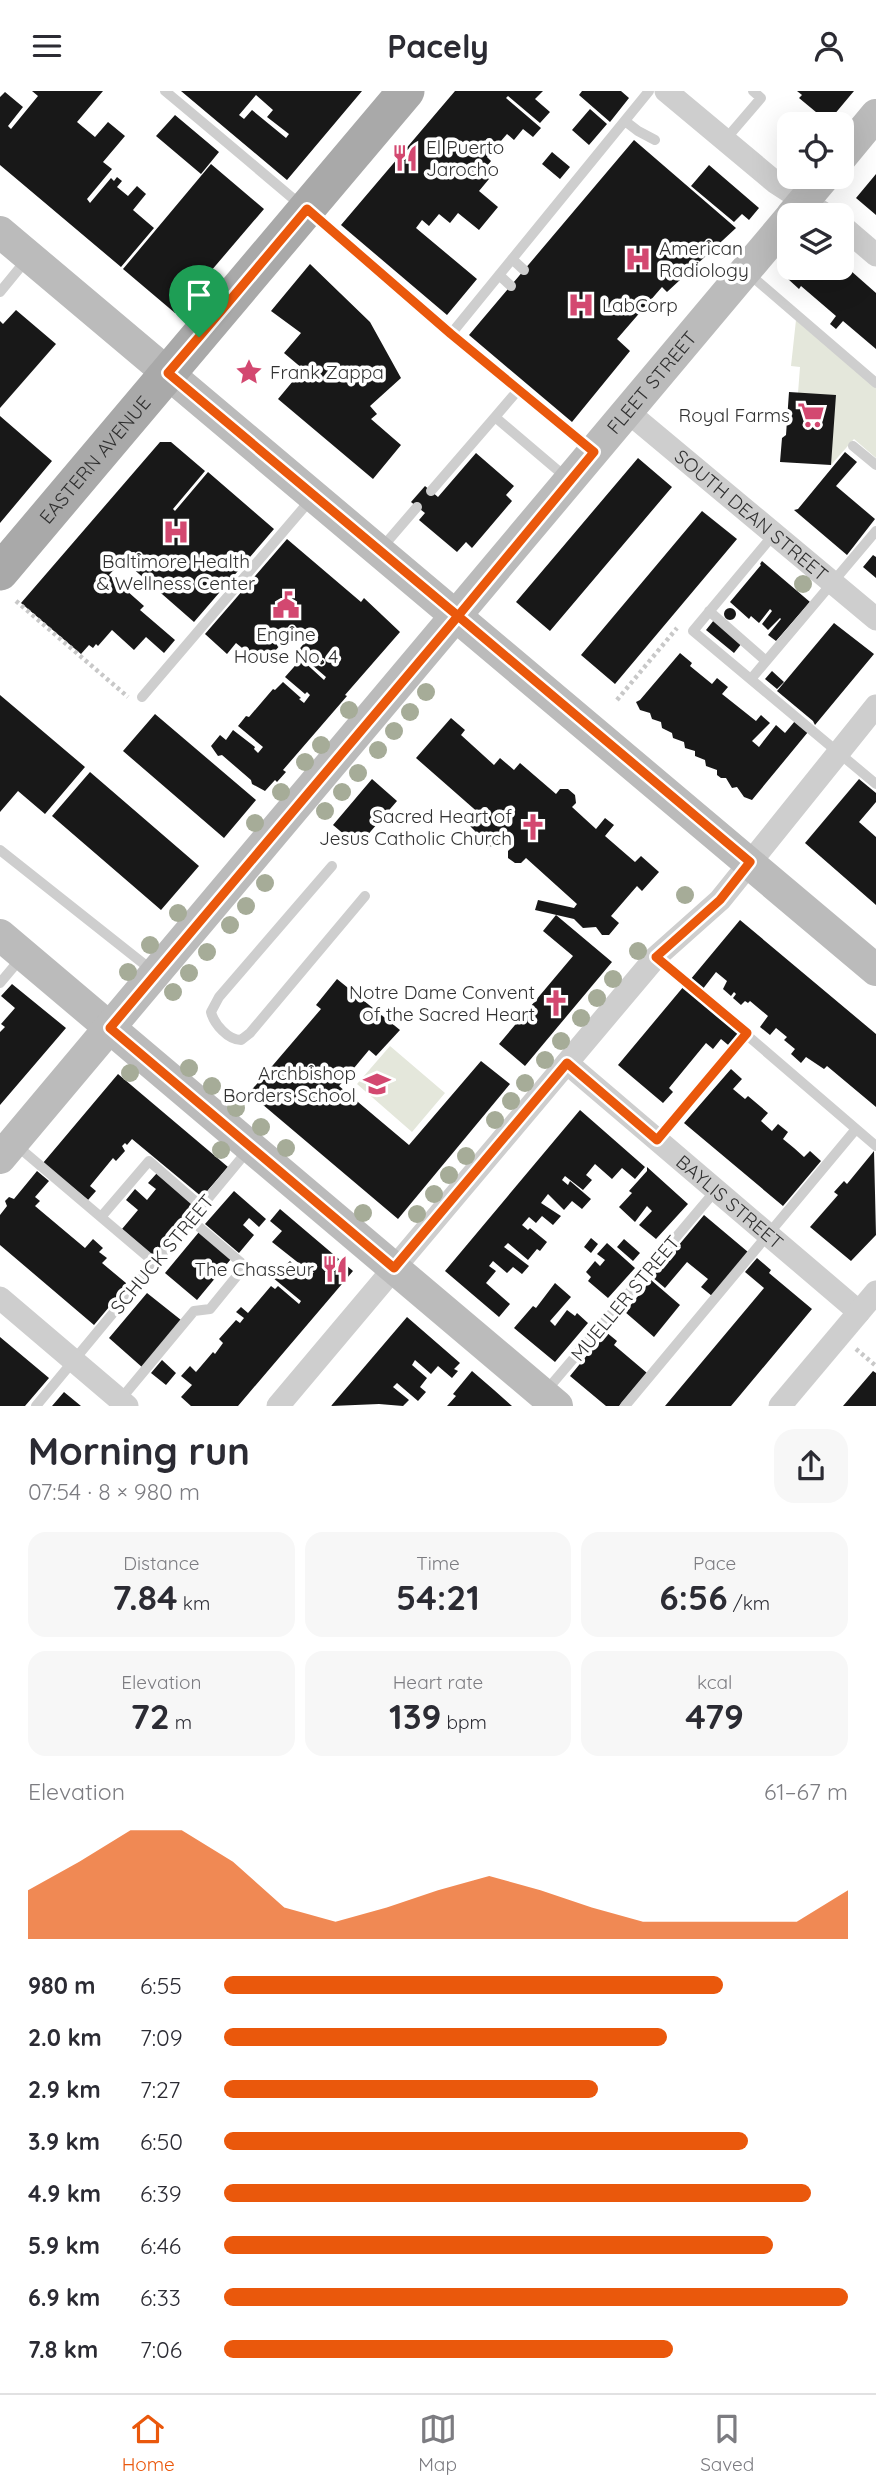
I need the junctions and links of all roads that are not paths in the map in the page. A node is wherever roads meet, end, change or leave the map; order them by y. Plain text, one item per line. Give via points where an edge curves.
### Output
1 (165, 91) edge
2 (406, 91) edge
3 (649, 91) edge
4 (666, 91) edge
5 (753, 91) edge
6 (876, 115) edge
7 (625, 121) junction
8 (655, 139) dead end
9 (725, 140) junction
10 (854, 142) edge
11 (794, 203) edge
12 (307, 209) junction
13 (0, 232) edge
14 (854, 236) edge
15 (777, 239) edge
16 (876, 255) edge
17 (30, 257) junction
18 (512, 259) junction
19 (524, 269) dead end
20 (746, 271) junction
21 (499, 275) junction
22 (511, 286) dead end
23 (0, 292) edge
24 (451, 334) junction
25 (168, 373) junction
26 (876, 383) edge
27 (519, 389) junction
28 (628, 412) junction
29 (495, 417) junction
30 (853, 446) dead end
31 (594, 452) junction
32 (876, 465) edge
33 (571, 481) junction
34 (430, 491) dead end
35 (314, 495) junction
36 (417, 507) dead end
37 (876, 531) edge
38 (774, 534) junction
39 (379, 550) junction
40 (832, 583) junction
41 (8, 587) edge
42 (709, 611) junction
43 (458, 616) junction
44 (876, 619) edge
45 (766, 661) junction
46 (751, 679) junction
47 (136, 699) road end
48 (876, 706) edge
49 (838, 752) junction
50 (876, 784) edge
51 (0, 850) edge
52 (750, 862) junction
53 (332, 866) dead end
54 (365, 896) dead end
55 (12, 944) edge
56 (656, 957) junction
57 (876, 970) edge
58 (156, 974) junction
59 (0, 983) edge
60 (110, 1028) junction
61 (747, 1033) junction
62 (567, 1063) junction
63 (856, 1129) junction
64 (657, 1140) junction
65 (876, 1146) edge
66 (251, 1147) junction
67 (7, 1150) edge
68 (716, 1190) junction
69 (202, 1207) junction
70 (101, 1217) junction
71 (191, 1220) junction
72 (768, 1234) junction
73 (155, 1263) junction
74 (394, 1268) junction
75 (876, 1293) edge
76 (0, 1298) edge
77 (859, 1312) junction
78 (73, 1362) junction
79 (545, 1402) edge
80 (123, 1403) edge
81 (36, 1406) edge
82 (278, 1406) edge
83 (625, 1406) edge
84 (780, 1406) edge

1 - 12 lane
2 - 12 main road, EASTERN AVENUE
3 - 7 lane
4 - 9 street
5 - 9 lane via 761,98
6 - 10 street
7 - 8 lane
7 - 18 lane
9 - 11 street
12 - 24 lane
12 - 25 main road, EASTERN AVENUE
13 - 17 street
14 - 16 street
15 - 20 street, FLEET STREET
17 - 23 lane
17 - 25 street
18 - 19 lane
18 - 21 lane
20 - 26 lane
20 - 28 street, FLEET STREET
21 - 22 lane
21 - 24 lane
24 - 27 lane
25 - 35 street
25 - 41 main road, EASTERN AVENUE
27 - 29 lane
27 - 31 lane
28 - 31 street, FLEET STREET
28 - 38 street, SOUTH DEAN STREET
29 - 33 lane
29 - 34 lane
30 - 32 lane
31 - 33 street, FLEET STREET
33 - 43 street, FLEET STREET
35 - 39 street
35 - 47 lane
36 - 39 lane
37 - 40 lane
38 - 40 street, SOUTH DEAN STREET
38 - 42 lane
39 - 43 street
40 - 44 street, SOUTH DEAN STREET
40 - 45 lane
42 - 45 lane
42 - 46 lane via 693,631
43 - 52 street
43 - 58 street, FLEET STREET
45 - 46 lane
46 - 49 lane
48 - 49 street
49 - 50 lane
49 - 52 street
51 - 58 lane
52 - 56 street via 720,900
52 - 57 street
53 - 54 lane via 219,997 211,1012 213,1021 234,1040 242,1040
55 - 59 lane
55 - 60 street
56 - 61 lane
56 - 62 street
58 - 60 street, FLEET STREET
60 - 66 street
60 - 67 street, FLEET STREET
61 - 63 lane
61 - 64 lane
62 - 64 street, BAYLIS STREET
62 - 74 street
63 - 65 lane
63 - 72 lane
64 - 68 street, BAYLIS STREET
66 - 69 lane, SCHUCK STREET
66 - 74 street
67 - 70 lane
68 - 72 street, BAYLIS STREET
68 - 79 lane, MUELLER STREET
69 - 70 lane via 149,1161
69 - 71 lane, SCHUCK STREET
70 - 73 lane
71 - 73 lane, SCHUCK STREET
71 - 80 lane via 245,1266 210,1309 194,1311
72 - 77 street, BAYLIS STREET
72 - 83 lane
73 - 78 lane, SCHUCK STREET
74 - 79 street
74 - 82 street
75 - 77 street
76 - 78 street
77 - 84 street
78 - 80 street
78 - 81 lane, SCHUCK STREET

